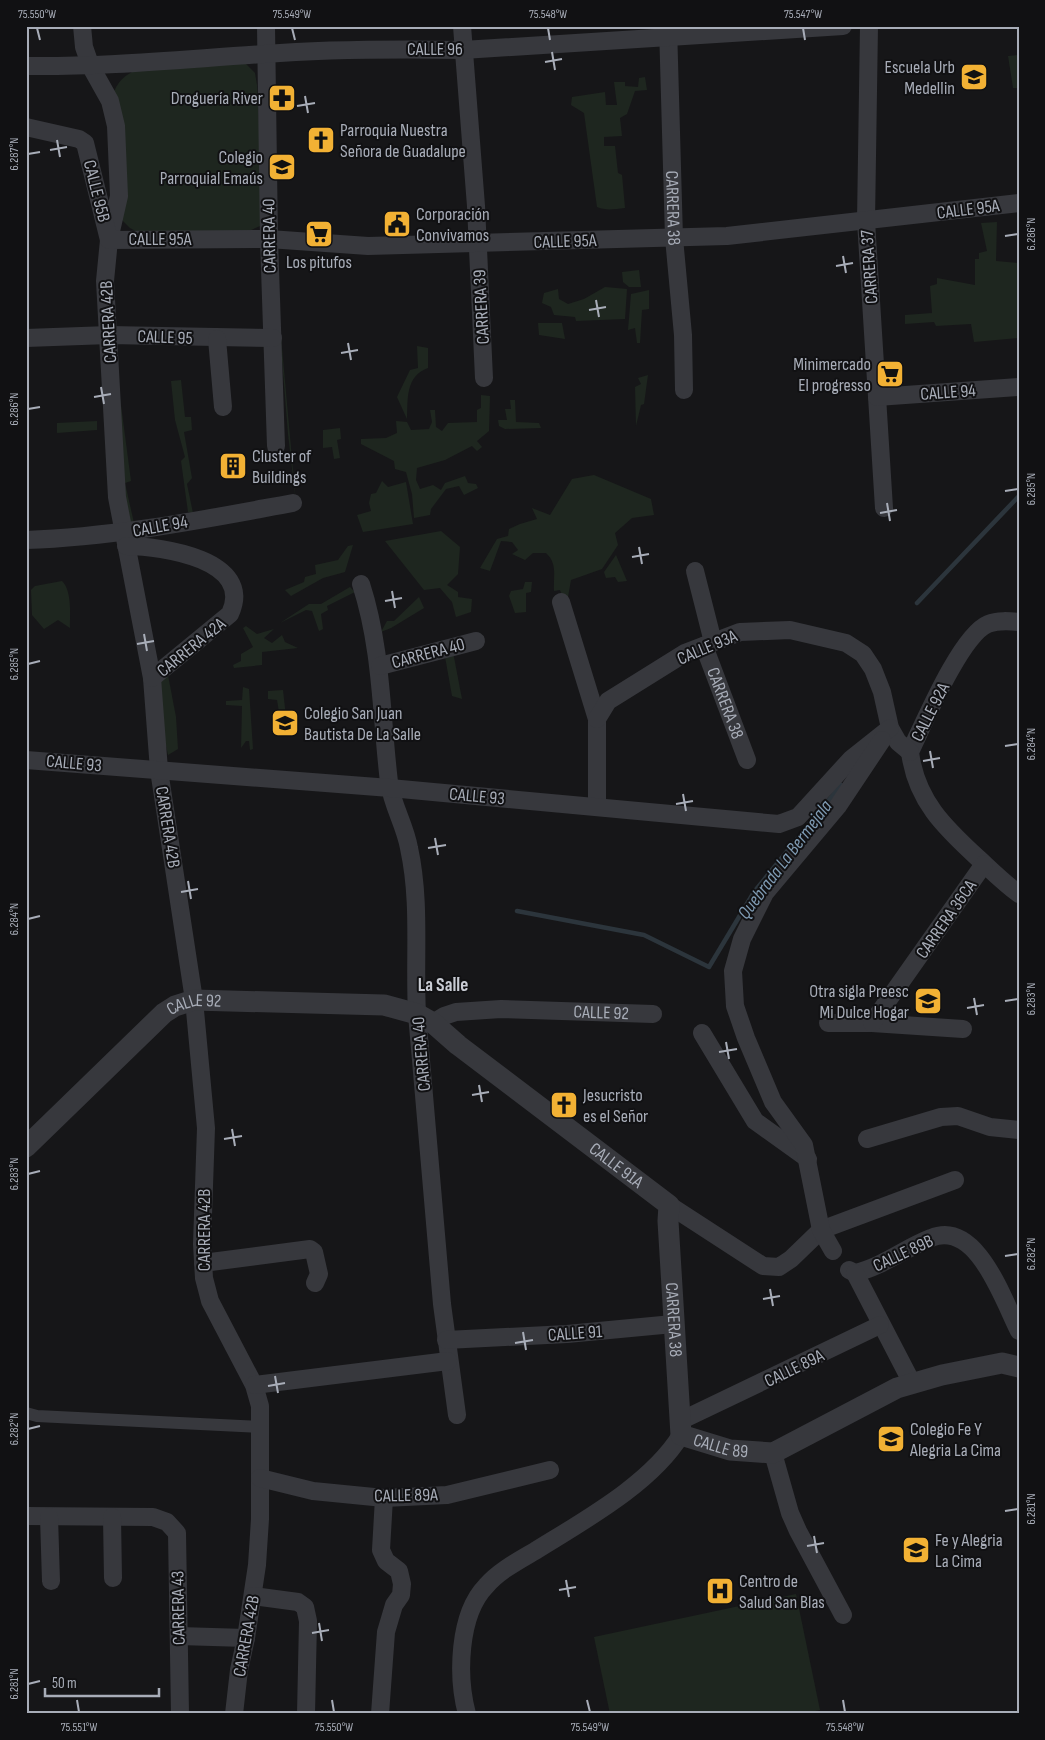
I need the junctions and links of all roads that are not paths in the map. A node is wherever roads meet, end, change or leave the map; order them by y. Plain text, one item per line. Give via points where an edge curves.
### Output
1 (82, 26) edge
2 (266, 26) edge
3 (462, 26) edge
4 (843, 26) edge
5 (868, 26) edge
6 (668, 32) edge
7 (462, 50) junction
8 (267, 54) junction
9 (26, 66) edge
10 (91, 67) junction
11 (26, 127) edge
12 (1019, 203) edge
13 (866, 221) junction
14 (674, 238) junction
15 (269, 239) junction
16 (109, 240) junction
17 (478, 244) junction
18 (109, 335) junction
19 (26, 338) edge
20 (217, 338) junction
21 (273, 338) junction
22 (484, 378) dead end
23 (1019, 387) edge
24 (684, 390) dead end
25 (877, 397) junction
26 (223, 407) dead end
27 (276, 446) dead end
28 (293, 503) dead end
29 (884, 508) dead end
30 (124, 539) junction
31 (26, 540) edge
32 (695, 571) dead end
33 (361, 584) dead end
34 (561, 602) dead end
35 (1019, 622) edge
36 (476, 641) dead end
37 (708, 644) junction
38 (380, 666) junction
39 (152, 678) junction
40 (597, 719) junction
41 (888, 730) junction
42 (910, 752) junction
43 (26, 760) edge
44 (747, 760) dead end
45 (159, 770) junction
46 (390, 788) junction
47 (597, 808) junction
48 (984, 864) junction
49 (1019, 894) edge
50 (194, 1000) junction
51 (653, 1014) dead end
52 (425, 1019) junction
53 (828, 1023) dead end
54 (872, 1023) junction
55 (962, 1029) dead end
56 (702, 1033) dead end
57 (1019, 1130) edge
58 (867, 1139) dead end
59 (26, 1147) edge
60 (809, 1159) junction
61 (955, 1180) dead end
62 (669, 1205) junction
63 (821, 1230) junction
64 (833, 1251) dead end
65 (203, 1263) junction
66 (315, 1283) dead end
67 (674, 1324) junction
68 (880, 1326) junction
69 (1019, 1331) edge
70 (446, 1340) junction
71 (448, 1361) junction
72 (1019, 1367) edge
73 (912, 1383) junction
74 (254, 1384) junction
75 (30, 1415) edge
76 (457, 1415) dead end
77 (262, 1427) junction
78 (680, 1428) junction
79 (773, 1453) junction
80 (550, 1470) dead end
81 (260, 1478) junction
82 (384, 1498) junction
83 (26, 1516) edge
84 (49, 1517) junction
85 (112, 1518) junction
86 (113, 1578) dead end
87 (51, 1581) dead end
88 (253, 1596) junction
89 (843, 1615) dead end
90 (178, 1636) junction
91 (246, 1638) junction
92 (180, 1714) edge
93 (234, 1714) edge
94 (306, 1714) edge
95 (380, 1714) edge
96 (467, 1714) edge

1 - 10 street, CARRERA 42B via 84,47
2 - 8 street, CARRERA 40
3 - 7 street, CARRERA 39
4 - 6 street, CALLE 96
5 - 13 street, CARRERA 37
6 - 7 street, CALLE 96
6 - 14 street, CARRERA 38
7 - 8 street, CALLE 96
7 - 17 street, CARRERA 39
8 - 10 street, CALLE 96
8 - 15 street, CARRERA 40
9 - 10 street, CALLE 96
10 - 16 street, CARRERA 42B via 110,101 116,126 119,196
11 - 16 street, CALLE 95B via 79,139 84,143
12 - 13 street, CALLE 95A
13 - 14 street, CALLE 95A via 726,236
13 - 25 street, CARRERA 37
14 - 17 street, CALLE 95A
14 - 24 street, CARRERA 38 via 683,335
15 - 16 street, CALLE 95A
15 - 17 street, CALLE 95A via 368,246
15 - 21 street, CARRERA 40
16 - 18 street, CARRERA 42B via 106,281
17 - 22 street, CARRERA 39
18 - 19 street, CALLE 95
18 - 20 street, CALLE 95
18 - 30 street, CARRERA 42B via 117,497
20 - 21 street, CALLE 95
20 - 26 street
21 - 27 street, CARRERA 40
23 - 25 street, CALLE 94
25 - 29 street, CARRERA 37
28 - 30 street, CALLE 94
30 - 31 street, CALLE 94
30 - 39 street, CARRERA 42B
30 - 39 street, CARRERA 42A via 175,552 222,570 231,581 236,602 230,614
32 - 37 street, CARRERA 38
33 - 38 street, CARRERA 40
34 - 40 street
35 - 42 street, CALLE 92A via 988,624 975,633 954,665
36 - 38 street, CARRERA 40
37 - 40 street, CALLE 93A via 685,653 608,701
37 - 41 street, CALLE 93A via 740,632 790,630 846,642 863,654 873,669 882,692
37 - 44 street, CARRERA 38
38 - 46 street, CARRERA 40
39 - 45 street, CARRERA 42B
40 - 47 street
41 - 42 street
41 - 47 street, CALLE 93 via 851,759 798,817 780,824
41 - 60 street via 838,806 765,893 742,938 734,971 735,1006 746,1038 772,1102 804,1144
42 - 48 street, CALLE 92A via 912,765 933,813
43 - 45 street, CALLE 93
45 - 46 street, CALLE 93
45 - 50 street, CARRERA 42B
46 - 47 street, CALLE 93
46 - 52 street, CARRERA 40 via 409,846 418,906 415,983
48 - 49 street, CALLE 92A
48 - 54 street, CARRERA 36CA
50 - 52 street, CALLE 92 via 384,1006
50 - 59 street, CALLE 92 via 164,1013
50 - 65 street, CARRERA 42B via 206,1128
51 - 52 street, CALLE 92 via 501,1009 456,1012
52 - 62 street, CALLE 91A
52 - 70 street, CARRERA 40
53 - 54 street
54 - 55 street
56 - 60 street via 755,1121
57 - 58 street via 990,1127 958,1116 941,1117
60 - 63 street
61 - 63 street
62 - 63 street, CALLE 91A via 763,1266 779,1266 791,1260
62 - 67 street, CARRERA 38
63 - 64 street
65 - 66 street via 310,1249 314,1252 319,1274
65 - 74 street, CARRERA 42B via 210,1301
67 - 70 street, CALLE 91
67 - 78 street, CARRERA 38
68 - 69 street, CALLE 89B via 852,1272 867,1270 932,1237 945,1234 971,1245 990,1272
68 - 73 street
68 - 78 street, CALLE 89A via 721,1403
70 - 71 street, CARRERA 40
71 - 74 street
71 - 76 street, CARRERA 40
72 - 73 street, CALLE 89 via 1002,1363
73 - 79 street, CALLE 89
74 - 77 street, CARRERA 42B
75 - 77 street
77 - 81 street, CARRERA 42B
78 - 79 street, CALLE 89 via 730,1450
78 - 96 street, CALLE 89 via 671,1451 654,1469 593,1514 502,1571 485,1587 472,1607 460,1670
79 - 89 street via 790,1513
80 - 82 street, CALLE 89A via 447,1495
81 - 82 street, CALLE 89A via 313,1491
81 - 88 street, CARRERA 42B
82 - 95 street via 381,1550 386,1561 398,1571 402,1584 386,1632
83 - 84 street
84 - 85 street
84 - 87 street
85 - 86 street
85 - 90 street, CARRERA 43 via 153,1517 168,1522 177,1533
88 - 91 street, CARRERA 42B
88 - 94 street via 298,1602 305,1607 308,1621
90 - 91 street
90 - 92 street, CARRERA 43
91 - 93 street, CARRERA 42B

